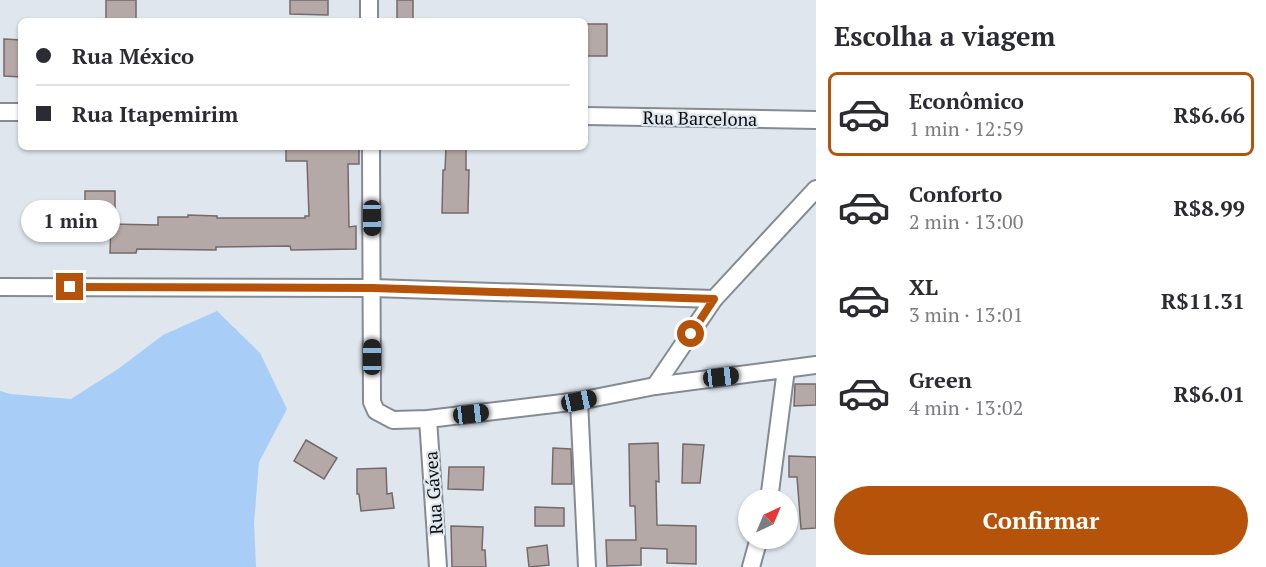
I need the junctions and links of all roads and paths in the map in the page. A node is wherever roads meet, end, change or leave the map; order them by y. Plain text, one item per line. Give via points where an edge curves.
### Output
1 (369, 0) edge
2 (369, 18) edge
3 (0, 112) edge
4 (18, 112) edge
5 (588, 116) edge
6 (816, 120) edge
7 (371, 150) edge
8 (816, 189) edge
9 (0, 287) edge
10 (373, 288) junction
11 (714, 299) junction
12 (816, 365) edge
13 (786, 369) junction
14 (655, 386) junction
15 (579, 401) junction
16 (428, 419) junction
17 (771, 489) edge
18 (756, 549) edge
19 (438, 567) edge
20 (587, 567) edge
21 (751, 567) edge

1 - 2 street
3 - 4 street
5 - 6 street, Rua Barcelona
7 - 10 street
8 - 11 street
9 - 10 street
10 - 11 street
10 - 16 street via 372,402 376,411 393,420
11 - 14 street
12 - 13 street
13 - 14 street
13 - 17 street
14 - 15 street
15 - 16 street
15 - 20 street
16 - 19 street, Rua Gávea
18 - 21 street

